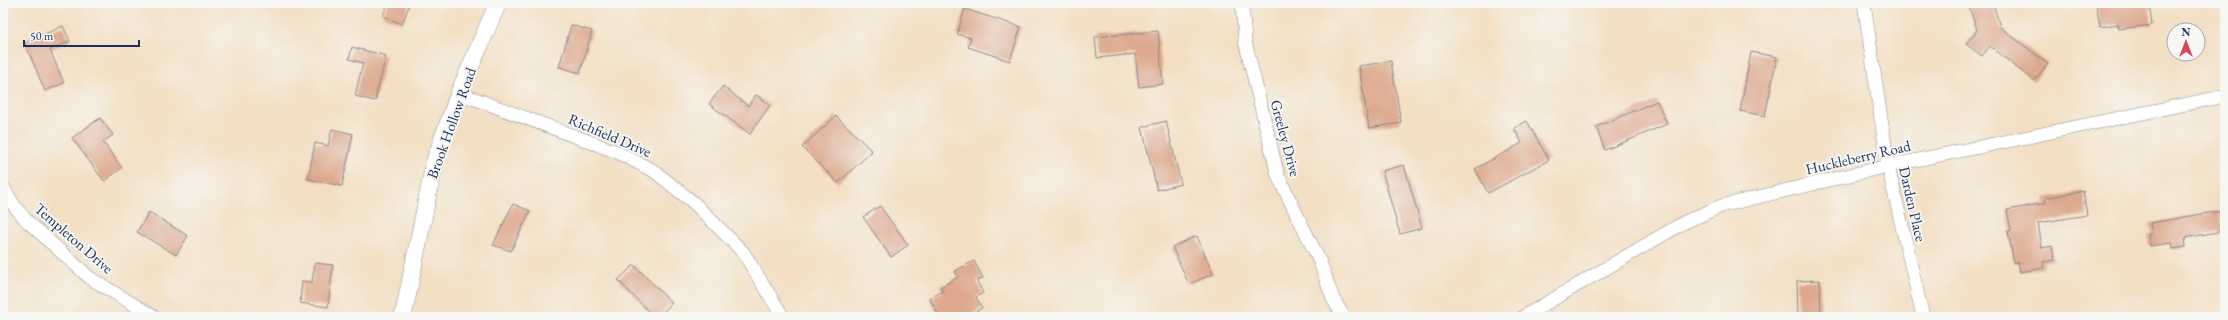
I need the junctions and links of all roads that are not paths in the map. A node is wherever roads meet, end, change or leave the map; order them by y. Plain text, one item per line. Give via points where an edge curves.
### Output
1 (498, 3) edge
2 (1242, 3) edge
3 (1864, 3) edge
4 (459, 94) junction
5 (2225, 96) edge
6 (1888, 166) junction
7 (3, 186) edge
8 (154, 317) edge
9 (403, 317) edge
10 (783, 317) edge
11 (1344, 317) edge
12 (1524, 317) edge
13 (1923, 317) edge

1 - 4 street, Brook Hollow Road
2 - 11 street, Greeley Drive via 1245,41 1278,176 1320,262 1333,299
3 - 6 street, Darden Place
4 - 9 street, Brook Hollow Road via 434,160
4 - 10 street, Richfield Drive via 617,152 654,171 694,202 743,252
5 - 6 street, Huckleberry Road
6 - 12 street, Huckleberry Road via 1721,206 1682,223
6 - 13 street, Darden Place
7 - 8 street, Templeton Drive via 27,221 90,278

